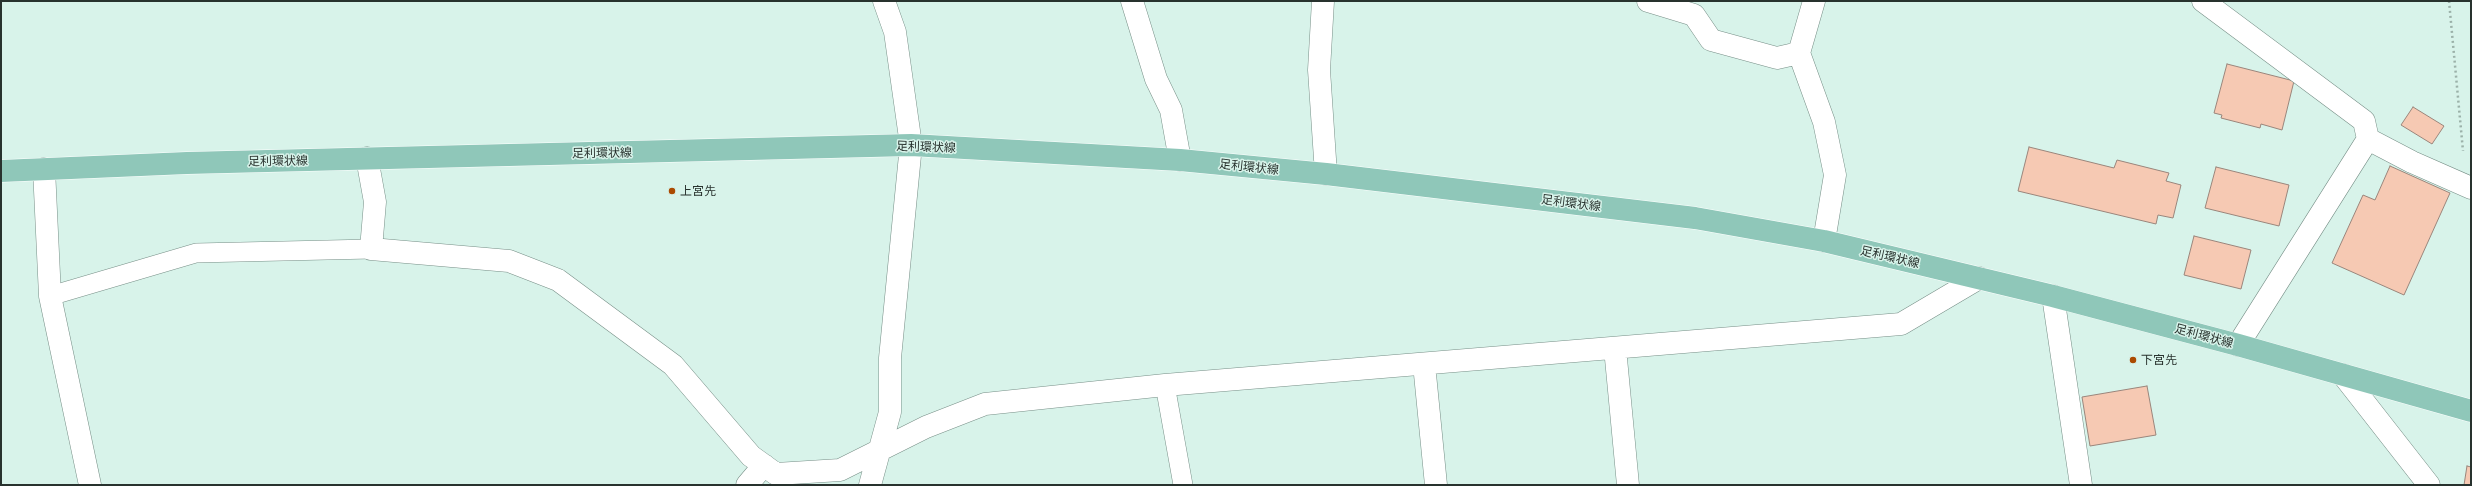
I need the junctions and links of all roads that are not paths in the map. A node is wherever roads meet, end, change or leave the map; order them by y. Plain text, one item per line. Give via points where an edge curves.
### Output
1 (884, 1) edge
2 (1132, 1) edge
3 (1323, 1) edge
4 (1648, 1) edge
5 (1814, 1) edge
6 (2203, 1) edge
7 (1799, 53) junction
8 (2368, 139) junction
9 (911, 145) junction
10 (367, 158) junction
11 (1180, 160) junction
12 (44, 169) junction
13 (1, 171) edge
14 (1326, 174) junction
15 (2469, 187) edge
16 (1824, 241) junction
17 (371, 249) junction
18 (1979, 278) junction
19 (50, 296) junction
20 (2053, 296) junction
21 (2238, 345) junction
22 (1615, 348) junction
23 (1424, 364) junction
24 (2343, 375) junction
25 (1165, 385) junction
26 (2471, 411) edge
27 (880, 451) junction
28 (764, 465) junction
29 (90, 485) edge
30 (747, 485) edge
31 (870, 485) edge
32 (1183, 485) edge
33 (1436, 485) edge
34 (1628, 485) edge
35 (2081, 485) edge
36 (2429, 485) edge

1 - 9 street via 895,32
2 - 11 street via 1156,79 1171,110
3 - 14 street via 1319,70
4 - 7 street via 1694,16 1710,40 1777,58
5 - 7 street
6 - 8 street via 2364,121
7 - 16 street via 1824,122 1835,175
8 - 15 street
8 - 21 street
9 - 10 main road, 足利環状線
9 - 11 main road, 足利環状線
9 - 27 street via 890,358 890,412
10 - 12 main road, 足利環状線
10 - 17 street via 375,202
11 - 14 main road, 足利環状線
12 - 13 main road, 足利環状線
12 - 19 street
14 - 16 main road, 足利環状線 via 1695,218
16 - 18 main road, 足利環状線
17 - 19 lane via 196,252
17 - 28 street via 509,261 558,280 673,365 751,456
18 - 20 main road, 足利環状線
18 - 22 street via 1901,324
19 - 29 street
20 - 21 main road, 足利環状線
20 - 35 street
21 - 24 main road, 足利環状線
22 - 23 street
22 - 34 street
23 - 25 street
23 - 33 street
24 - 26 main road, 足利環状線
24 - 36 street
25 - 27 street via 985,404 926,427
25 - 32 lane
27 - 28 street via 840,470 776,474
27 - 31 street
28 - 30 street

